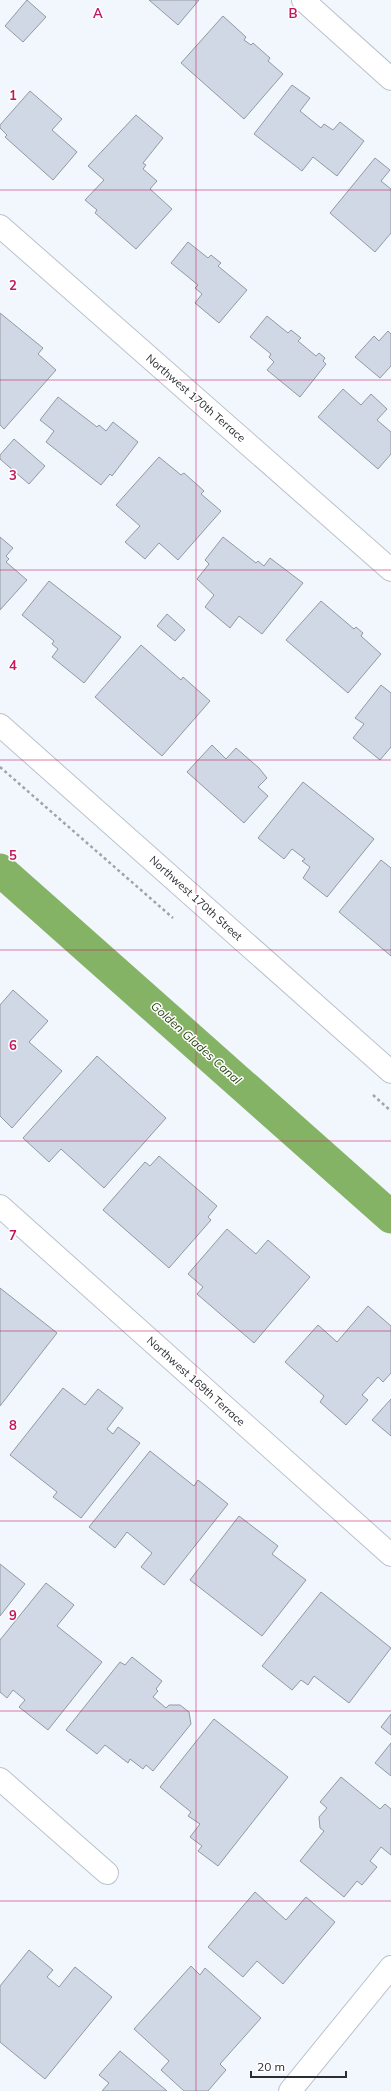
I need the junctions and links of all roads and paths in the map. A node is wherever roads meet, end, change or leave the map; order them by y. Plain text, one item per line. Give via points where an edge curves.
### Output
1 (303, 0) edge
2 (391, 79) edge
3 (0, 226) edge
4 (391, 570) edge
5 (0, 725) edge
6 (0, 767) edge
7 (176, 921) dead end
8 (391, 1072) edge
9 (368, 1091) dead end
10 (391, 1111) edge
11 (0, 1206) edge
12 (391, 1556) edge
13 (0, 1779) edge
14 (107, 1873) dead end
15 (391, 1967) edge
16 (290, 2091) edge

1 - 2 street
3 - 4 street, Northwest 170th Terrace
5 - 8 street, Northwest 170th Street
6 - 7 path
9 - 10 path
11 - 12 street, Northwest 169th Terrace
13 - 14 street
15 - 16 street

